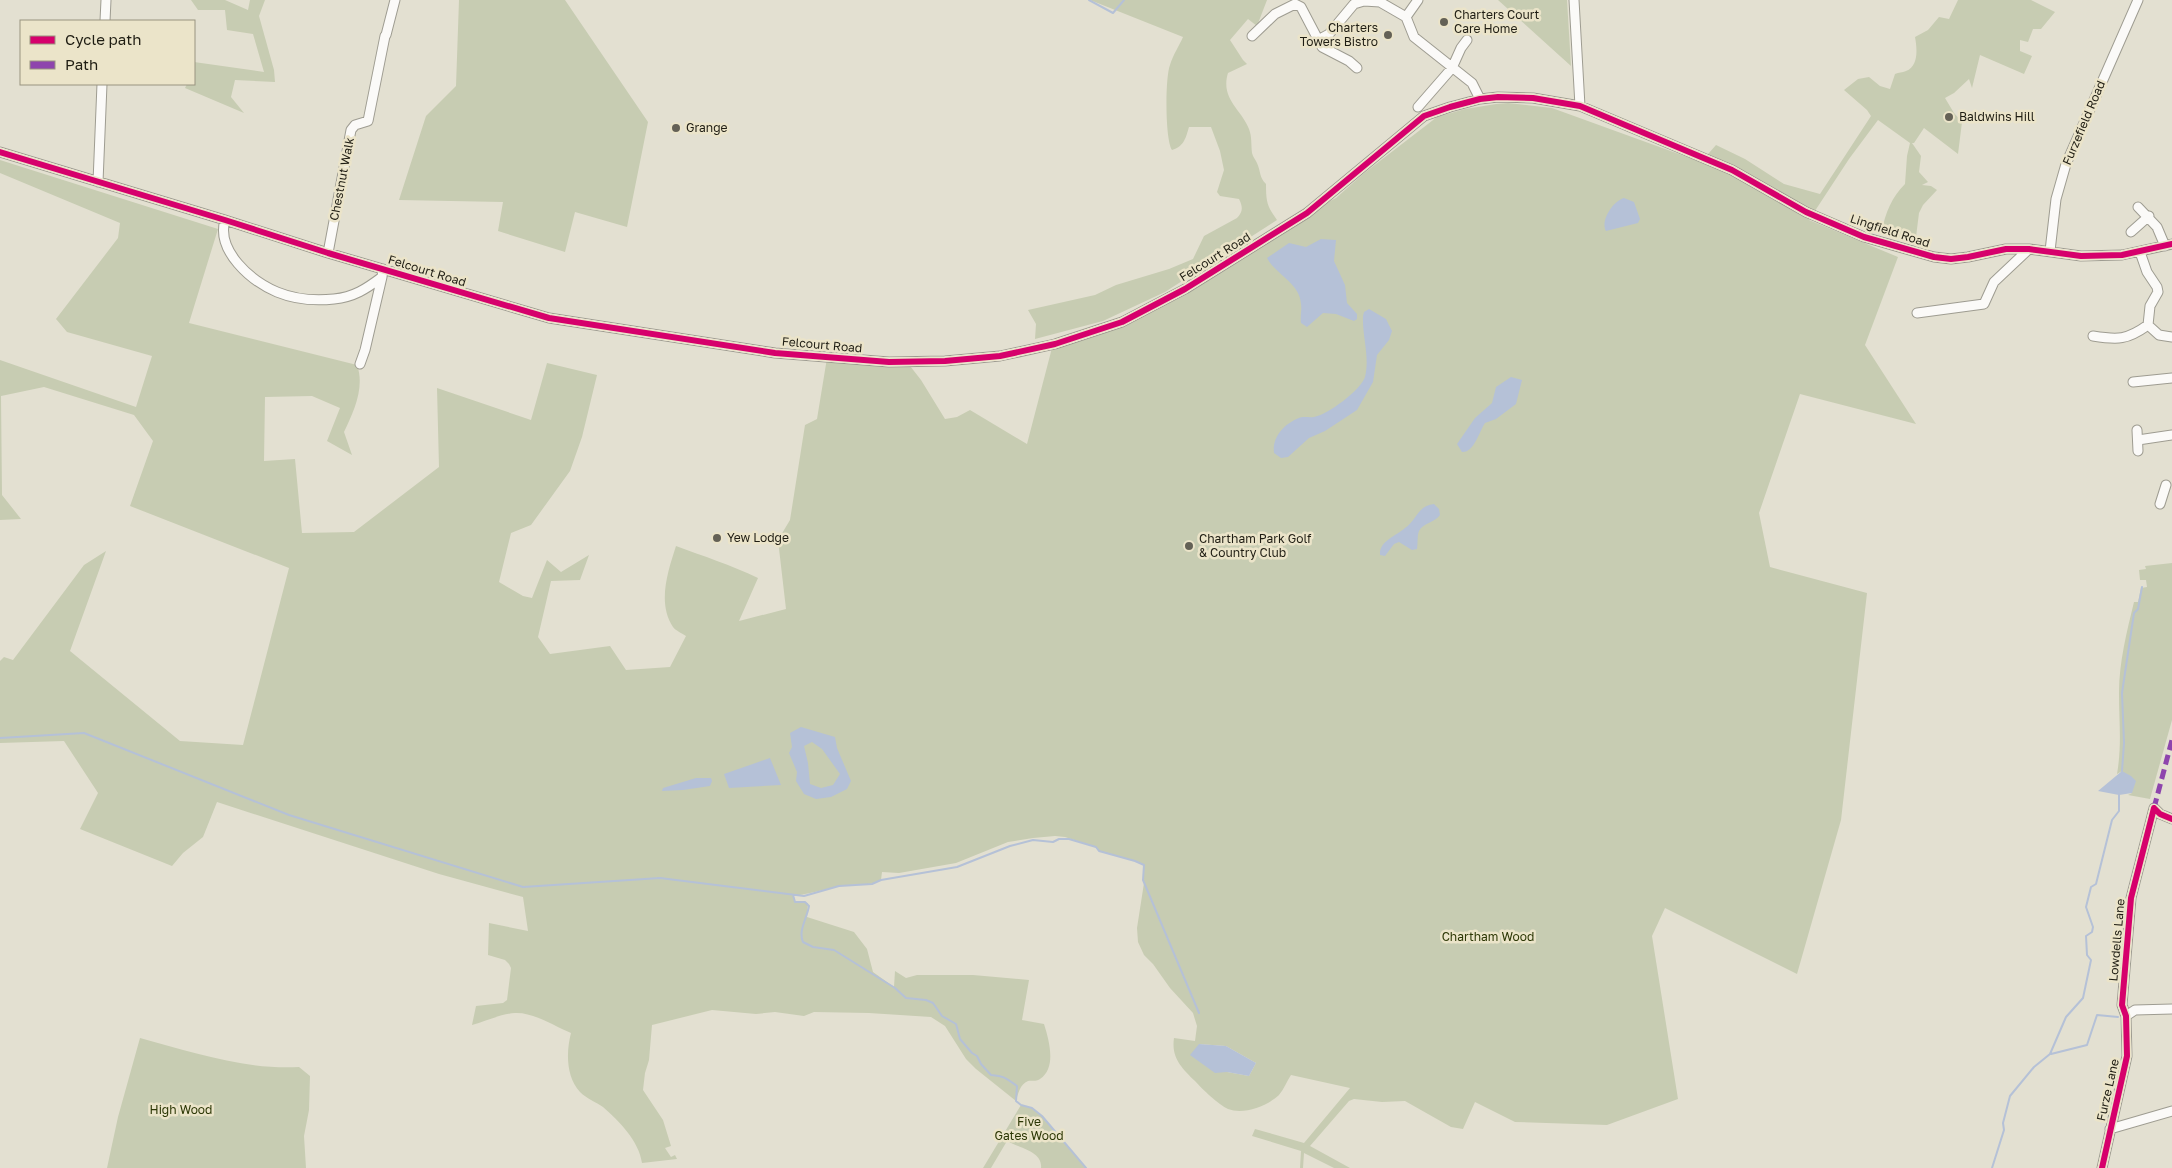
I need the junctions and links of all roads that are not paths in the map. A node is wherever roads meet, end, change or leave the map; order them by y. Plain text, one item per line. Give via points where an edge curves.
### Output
1 (106, 0) edge
2 (395, 0) edge
3 (1418, 0) edge
4 (1574, 0) edge
5 (2138, 0) edge
6 (1380, 1) edge
7 (1406, 17) junction
8 (105, 20) edge
9 (1252, 36) dead end
10 (1318, 40) junction
11 (1467, 40) dead end
12 (1357, 68) dead end
13 (1452, 68) junction
14 (102, 85) edge
15 (1480, 99) junction
16 (1580, 106) junction
17 (1418, 108) dead end
18 (1594, 113) joint
19 (0, 152) edge
20 (98, 182) junction
21 (2138, 207) dead end
22 (2149, 216) junction
23 (225, 220) junction
24 (2131, 232) dead end
25 (2168, 245) edge
26 (2029, 249) junction
27 (2050, 252) junction
28 (2140, 252) junction
29 (328, 253) junction
30 (383, 273) junction
31 (1917, 313) dead end
32 (2148, 325) junction
33 (2093, 336) dead end
34 (2172, 337) edge
35 (360, 364) dead end
36 (2172, 378) edge
37 (2133, 382) dead end
38 (2137, 430) dead end
39 (2172, 435) edge
40 (2138, 440) junction
41 (2138, 451) dead end
42 (2166, 485) dead end
43 (2165, 501) edge
44 (2172, 818) edge
45 (2172, 1010) edge
46 (2126, 1016) junction
47 (2172, 1111) edge
48 (2110, 1129) junction
49 (2102, 1168) edge

1 - 8 street
2 - 29 street, Chestnut Walk via 384,36 368,121 355,125 352,130
3 - 7 street
4 - 16 street
5 - 27 street, Furzefield Road via 2066,164 2056,199
6 - 7 street
6 - 10 street via 1354,4 1329,34
7 - 13 street via 1414,37
9 - 10 street via 1275,14 1295,4 1301,6
10 - 12 street via 1322,47
11 - 13 street
13 - 15 street via 1472,83
13 - 17 street
14 - 20 street
15 - 16 street, Felcourt Road via 1533,98
15 - 30 street, Felcourt Road via 1424,116 1307,213 1154,306 1088,334 1000,356 945,362 889,362 719,345 549,318
16 - 18 street, Felcourt Road
18 - 26 street, Lingfield Road via 1732,170 1806,212 1864,237 1951,259 2006,249
19 - 20 street, Felcourt Road
20 - 23 street, Felcourt Road
21 - 22 street
22 - 24 street
22 - 25 street
23 - 29 street, Felcourt Road
23 - 30 street via 225,241 236,261 276,292 310,300 334,299 364,291
25 - 28 street, Lingfield Road
26 - 27 street, Lingfield Road
26 - 31 street via 1994,282 1984,304
27 - 28 street, Lingfield Road via 2094,256
28 - 32 street via 2146,272 2158,292 2150,306
29 - 30 street, Felcourt Road
30 - 35 street
32 - 33 street via 2133,336 2114,339
32 - 34 street via 2159,336
36 - 37 street
38 - 40 street
39 - 40 street
40 - 41 street
42 - 43 street
44 - 46 street, Lowdells Lane via 2154,808 2131,898 2122,1005
45 - 46 street via 2135,1010
46 - 48 street, Furze Lane via 2127,1056
47 - 48 street
48 - 49 street, Furze Lane

